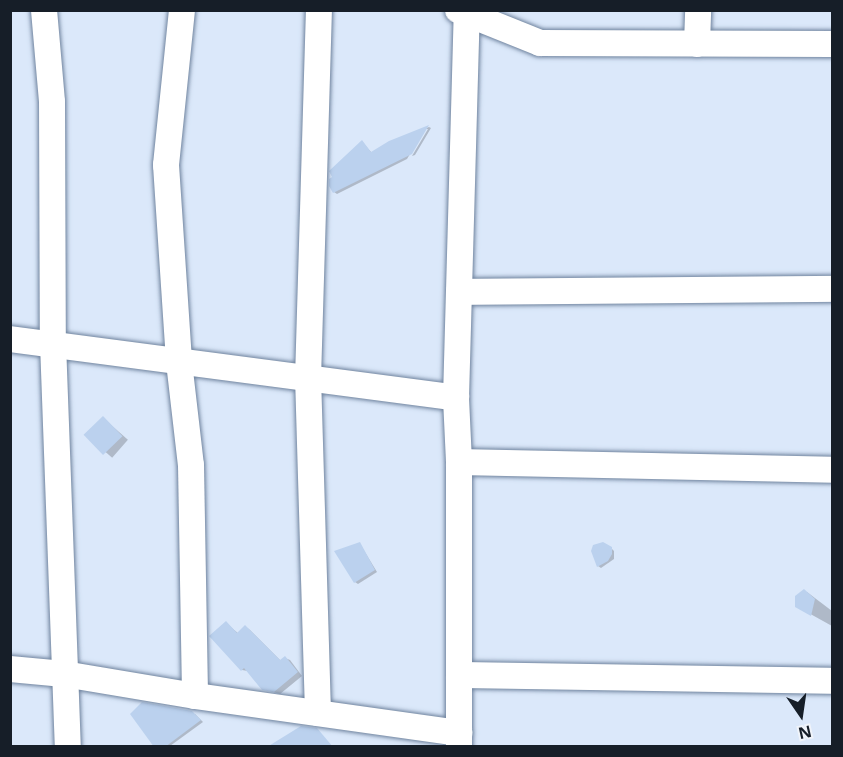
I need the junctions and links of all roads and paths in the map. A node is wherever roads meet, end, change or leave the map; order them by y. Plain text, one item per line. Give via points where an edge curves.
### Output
1 (44, 10) edge
2 (182, 10) edge
3 (319, 10) edge
4 (698, 10) edge
5 (464, 12) edge
6 (697, 44) junction
7 (832, 44) edge
8 (832, 289) edge
9 (459, 292) junction
10 (10, 339) edge
11 (53, 343) junction
12 (179, 362) junction
13 (308, 379) junction
14 (456, 398) junction
15 (459, 462) junction
16 (832, 470) edge
17 (10, 669) edge
18 (64, 674) junction
19 (459, 675) junction
20 (832, 681) edge
21 (195, 696) junction
22 (318, 713) junction
23 (459, 740) edge
24 (68, 747) edge

1 - 11 street via 52,102
2 - 12 street via 166,165
3 - 13 street
4 - 6 street
5 - 6 street via 540,43
5 - 9 street
6 - 7 street
8 - 9 street
9 - 14 street
10 - 11 street
11 - 12 street
11 - 18 street
12 - 13 street
12 - 21 street via 191,465
13 - 14 street
13 - 22 street
14 - 15 street
15 - 16 street
15 - 19 street
17 - 18 street
18 - 21 street
18 - 24 street
19 - 20 street
19 - 23 street
21 - 22 street
22 - 23 street

